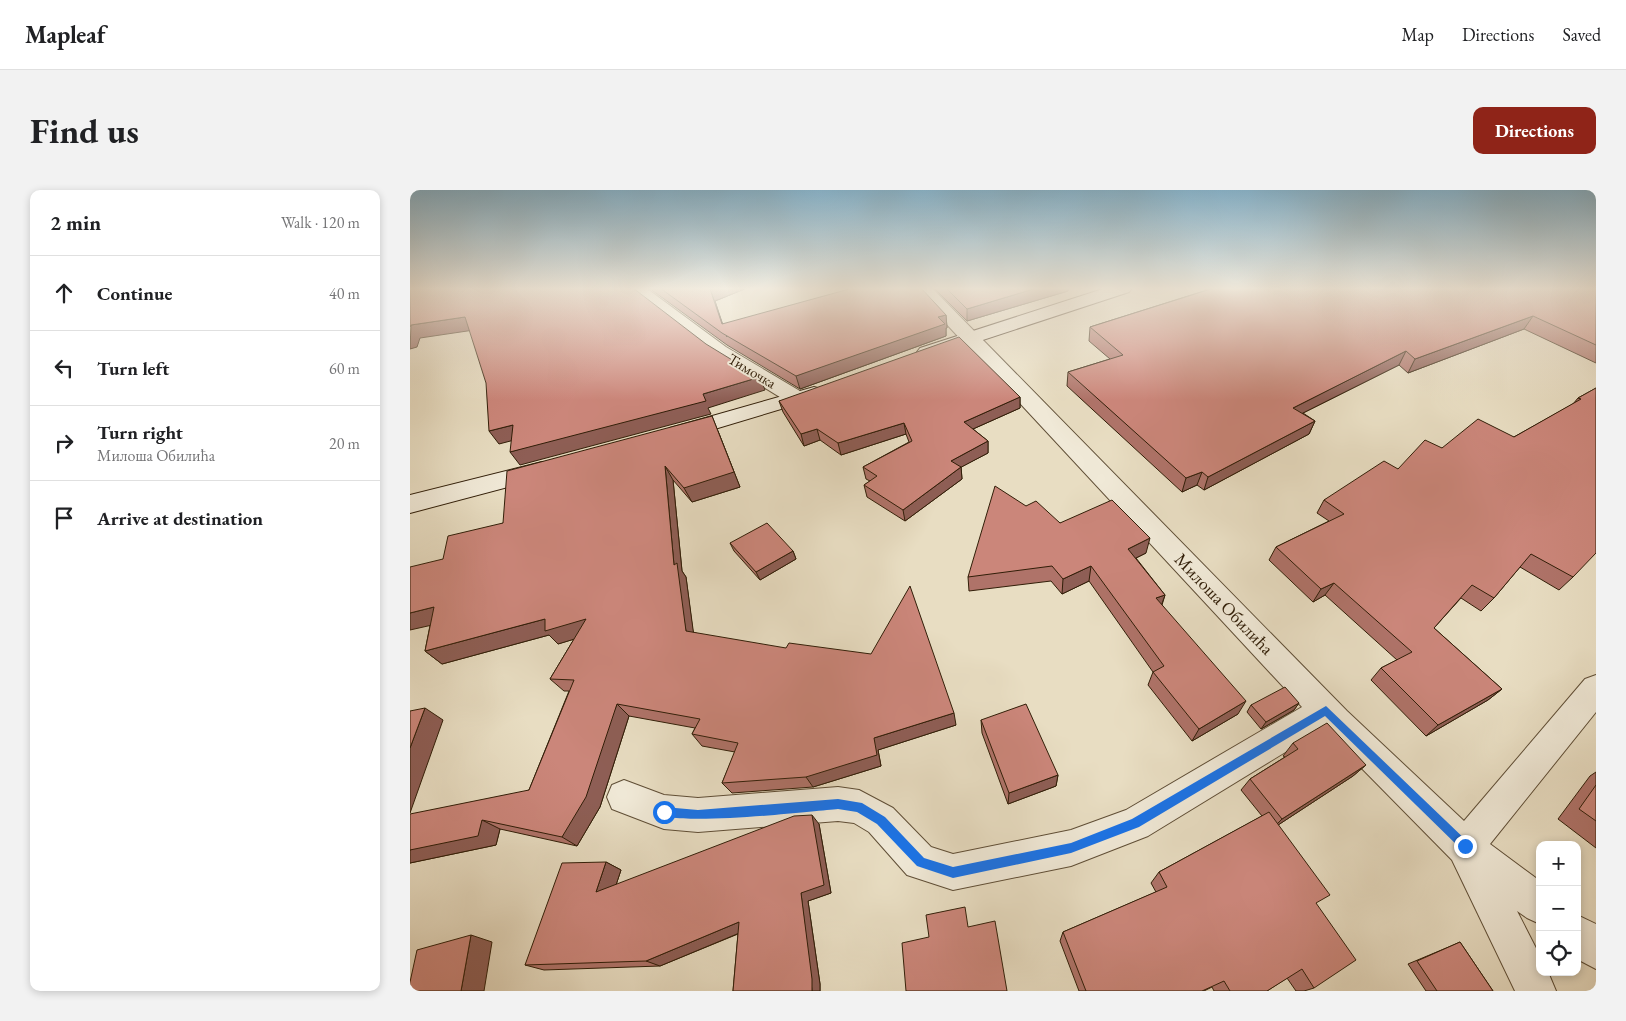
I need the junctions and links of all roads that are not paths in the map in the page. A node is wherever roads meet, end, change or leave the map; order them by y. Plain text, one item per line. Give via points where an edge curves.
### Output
1 (685, 325) edge
2 (957, 325) edge
3 (1005, 325) edge
4 (968, 337) junction
5 (910, 358) edge
6 (836, 386) edge
7 (798, 399) junction
8 (654, 440) edge
9 (560, 466) edge
10 (410, 504) edge
11 (1596, 689) edge
12 (1326, 710) junction
13 (624, 797) dead end
14 (1465, 846) junction
15 (1536, 902) edge
16 (1581, 937) edge
17 (1581, 948) edge
18 (1596, 949) edge
19 (1537, 984) edge

1 - 7 street, Тимочка via 719,351
2 - 4 street, Милоша Обилића
3 - 4 street
4 - 5 street
4 - 12 street, Милоша Обилића
6 - 7 street
7 - 8 street
9 - 10 street
11 - 14 street
12 - 13 street via 1136,824 1071,848 953,872 920,862 881,820 859,807 838,804 698,815 664,812
12 - 14 street, Милоша Обилића
14 - 15 street, Милоша Обилића
14 - 19 street
16 - 18 street
17 - 18 street

